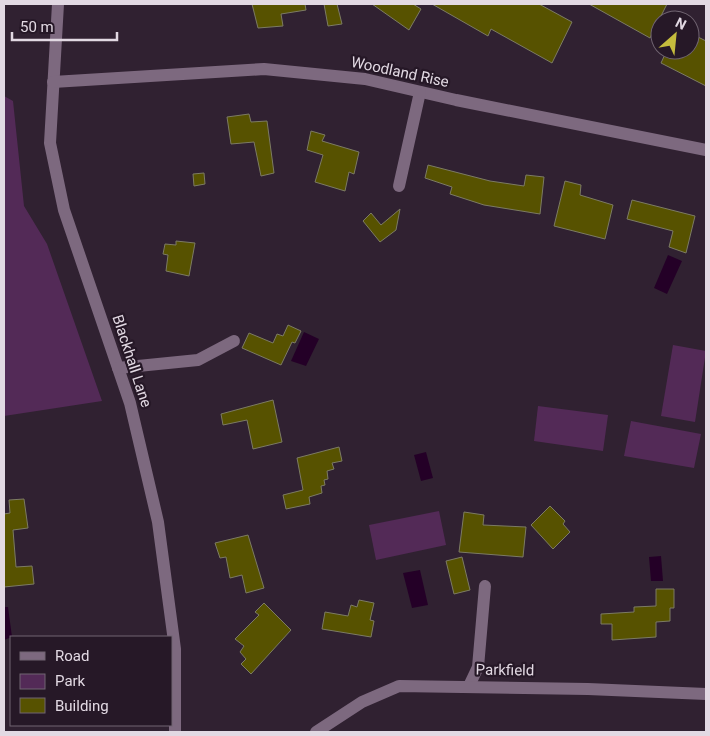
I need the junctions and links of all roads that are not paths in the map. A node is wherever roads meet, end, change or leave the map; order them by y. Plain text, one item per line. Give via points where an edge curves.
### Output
1 (58, 4) edge
2 (53, 82) junction
3 (420, 92) junction
4 (706, 150) edge
5 (399, 186) dead end
6 (234, 341) dead end
7 (118, 368) junction
8 (485, 586) dead end
9 (469, 686) junction
10 (706, 694) edge
11 (175, 732) edge
12 (316, 732) edge

1 - 2 street, Blackhall Lane
2 - 3 street, Woodland Rise via 264,69 365,79
2 - 7 street, Blackhall Lane via 50,143 64,210
3 - 4 street, Woodland Rise
3 - 5 street
6 - 7 street via 198,360
7 - 11 street, Blackhall Lane via 130,403 158,522 175,649
8 - 9 street via 478,668
9 - 10 street, Parkfield
9 - 12 street, Parkfield via 400,686 362,702

